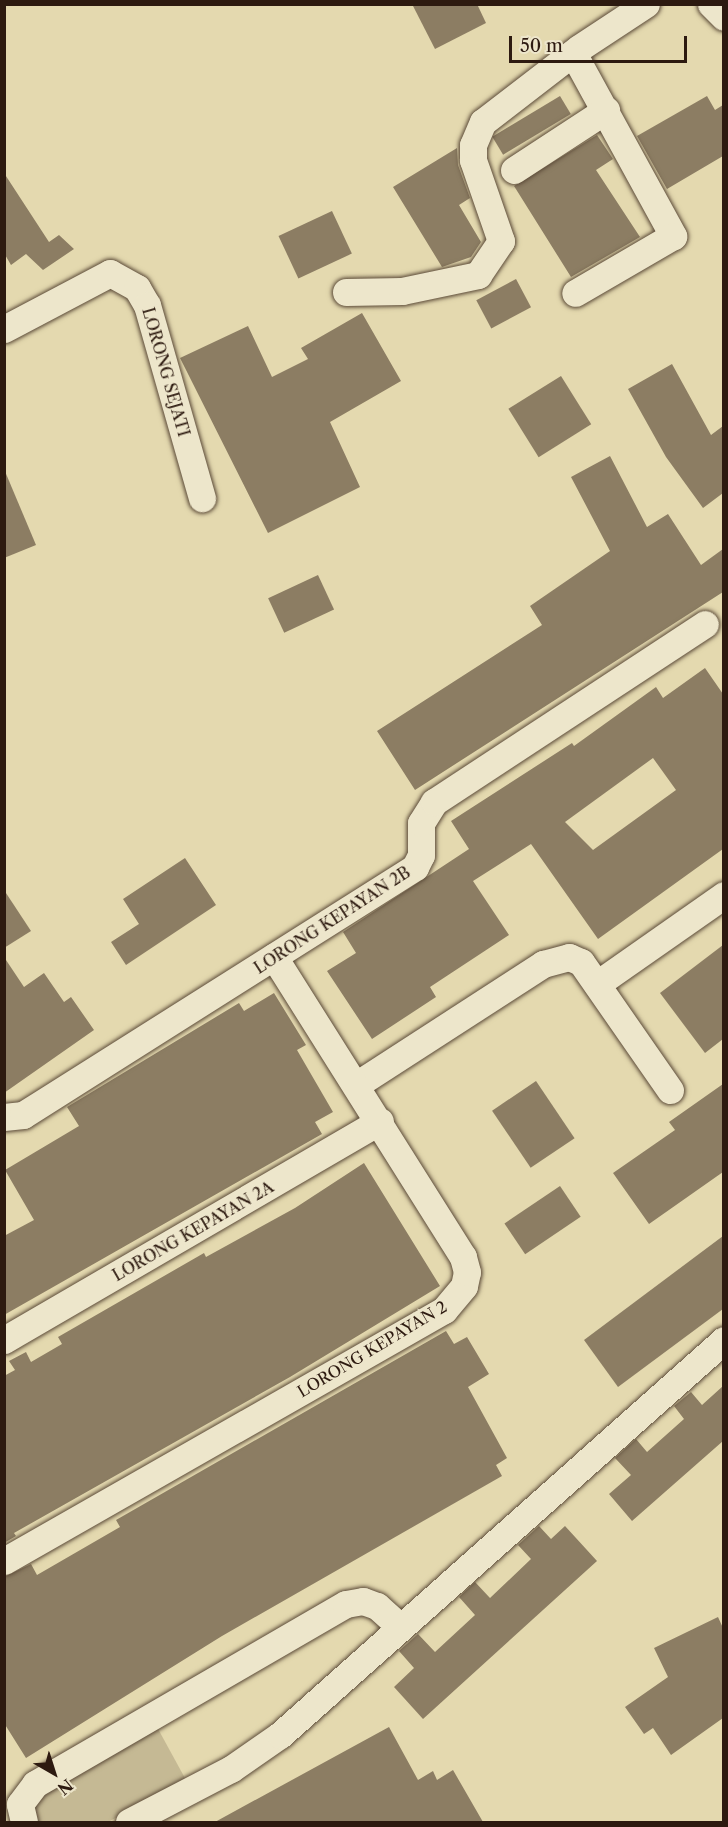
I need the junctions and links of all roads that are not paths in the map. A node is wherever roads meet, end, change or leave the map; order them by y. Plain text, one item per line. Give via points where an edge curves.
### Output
1 (646, 4) edge
2 (711, 4) edge
3 (723, 17) edge
4 (573, 53) junction
5 (606, 110) junction
6 (514, 170) dead end
7 (346, 292) dead end
8 (575, 293) dead end
9 (4, 329) edge
10 (202, 498) dead end
11 (705, 624) dead end
12 (723, 895) edge
13 (274, 957) junction
14 (597, 984) junction
15 (356, 1085) junction
16 (670, 1090) dead end
17 (4, 1117) edge
18 (380, 1122) junction
19 (4, 1340) edge
20 (723, 1340) edge
21 (4, 1561) edge
22 (400, 1627) junction
23 (24, 1822) edge
24 (129, 1822) edge

1 - 4 street
2 - 3 street
4 - 5 street
4 - 7 street via 483,122 477,132 473,160 501,241 478,275 402,291
5 - 6 street
5 - 8 street via 673,236
9 - 10 street, LORONG SEJATI via 110,273 137,288 147,305
11 - 13 street, LORONG KEPAYAN 2B via 440,798 422,823 421,855 415,867
12 - 14 street
13 - 15 street, LORONG KEPAYAN 2
13 - 17 street, LORONG KEPAYAN 2B via 23,1114
14 - 15 street via 581,962 559,958
14 - 16 street
15 - 18 street, LORONG KEPAYAN 2
18 - 19 street, LORONG KEPAYAN 2A
18 - 21 street, LORONG KEPAYAN 2 via 463,1257 467,1272 456,1297 444,1310
20 - 22 street
22 - 23 street via 377,1606 363,1601 346,1604 35,1784 20,1804
22 - 24 street via 262,1749

